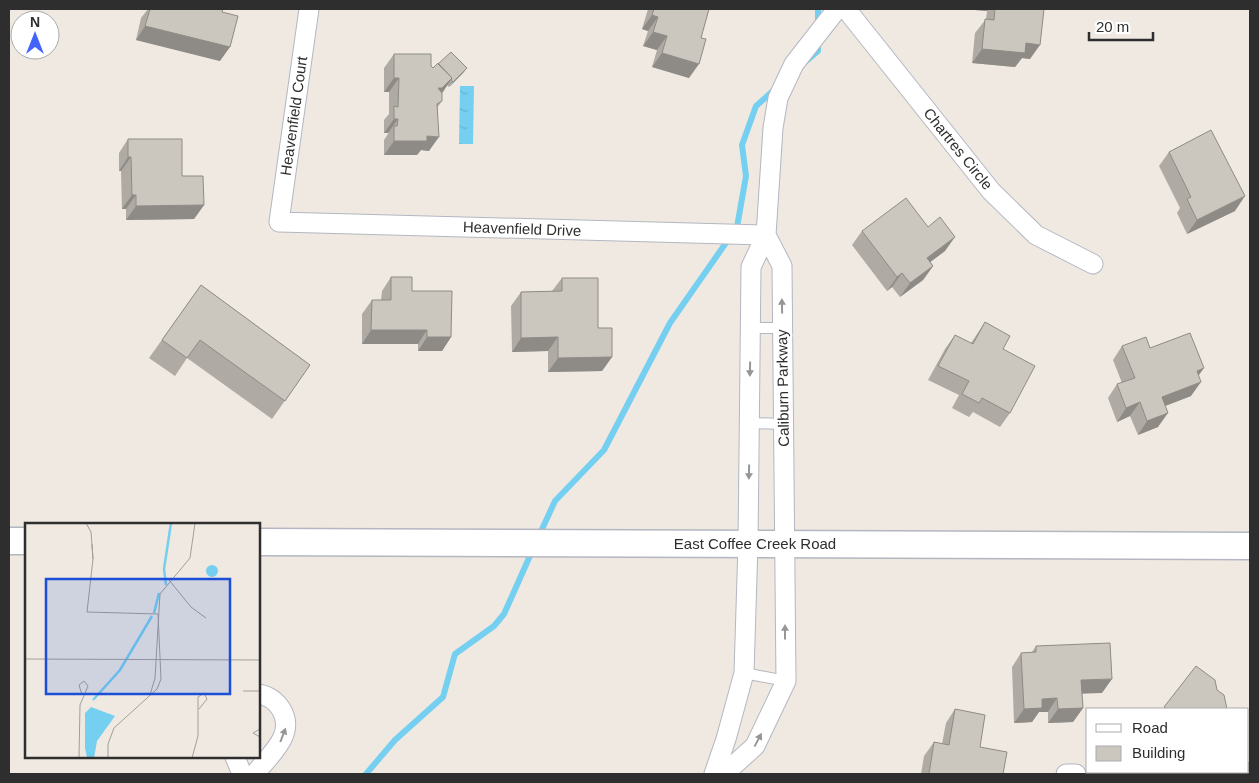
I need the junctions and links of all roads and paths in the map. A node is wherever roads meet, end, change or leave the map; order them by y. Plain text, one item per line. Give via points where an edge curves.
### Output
1 (309, 9) edge
2 (836, 9) edge
3 (846, 9) edge
4 (279, 222) joint
5 (766, 236) junction
6 (1092, 264) dead end
7 (751, 328) junction
8 (782, 328) junction
9 (750, 423) junction
10 (784, 424) junction
11 (9, 541) edge
12 (25, 542) edge
13 (260, 542) edge
14 (748, 544) junction
15 (785, 544) junction
16 (1250, 546) edge
17 (744, 673) junction
18 (786, 681) junction
19 (260, 694) edge
20 (235, 758) edge
21 (242, 774) edge
22 (255, 774) edge
23 (714, 774) edge
24 (724, 774) edge
25 (1066, 774) edge
26 (1076, 774) edge

1 - 4 street, Heavenfield Court
2 - 5 street, Caliburn Parkway via 794,64 778,98 772,138
3 - 6 street, Chartres Circle via 991,191 1036,236
4 - 5 street, Heavenfield Drive
5 - 7 street, Caliburn Parkway via 751,267
8 -> 5 street, Caliburn Parkway via 782,266
7 - 8 lane
7 -> 9 street, Caliburn Parkway
8 - 10 street, Caliburn Parkway
9 - 10 lane
9 -> 14 street, Caliburn Parkway
10 - 15 street, Caliburn Parkway
11 - 12 street
13 - 14 street, East Coffee Creek Road
14 - 15 street, East Coffee Creek Road
14 - 17 street, Caliburn Parkway
15 - 16 street, East Coffee Creek Road
18 -> 15 street, Caliburn Parkway
17 - 18 lane
17 - 23 street, Caliburn Parkway
24 -> 18 street via 755,746
22 -> 19 street via 281,742 286,730 286,720 278,705
20 - 21 street
25 - 26 street

